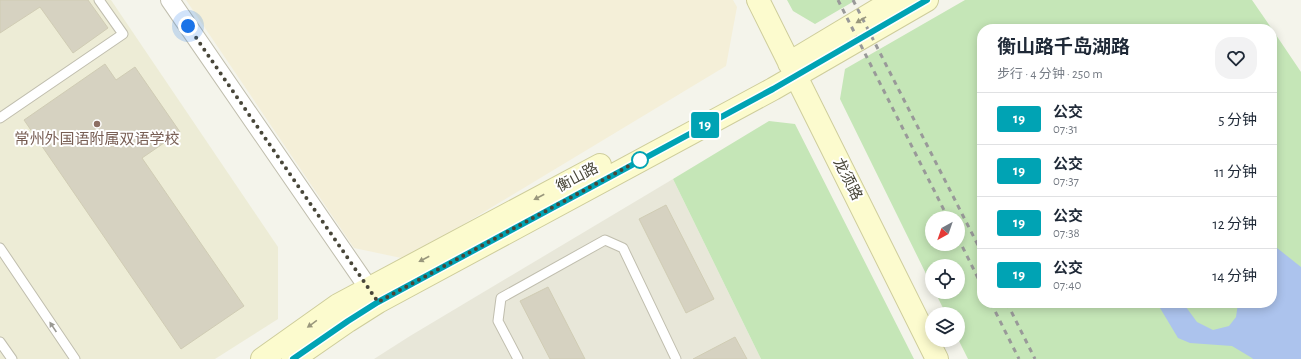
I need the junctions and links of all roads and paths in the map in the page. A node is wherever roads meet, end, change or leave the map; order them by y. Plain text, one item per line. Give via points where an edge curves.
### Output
1 (99, 0) edge
2 (170, 0) edge
3 (758, 0) edge
4 (894, 0) edge
5 (927, 0) edge
6 (792, 69) junction
7 (0, 118) edge
8 (0, 248) edge
9 (374, 295) junction
10 (0, 342) edge
11 (12, 359) edge
12 (75, 359) edge
13 (262, 359) edge
14 (293, 359) edge
15 (518, 359) edge
16 (676, 359) edge
17 (937, 359) edge

1 - 7 lane via 123,34
2 - 9 street
3 - 6 street, 龙须路
4 -> 6 street, 衡山路
5 - 6 street, 衡山路
6 - 9 street, 衡山路
6 - 17 street, 龙须路
12 -> 8 lane
9 -> 13 street, 衡山路 via 338,305
9 - 14 street, 衡山路 via 348,321
10 - 11 lane
15 - 16 lane via 498,321 501,298 605,240 622,248

